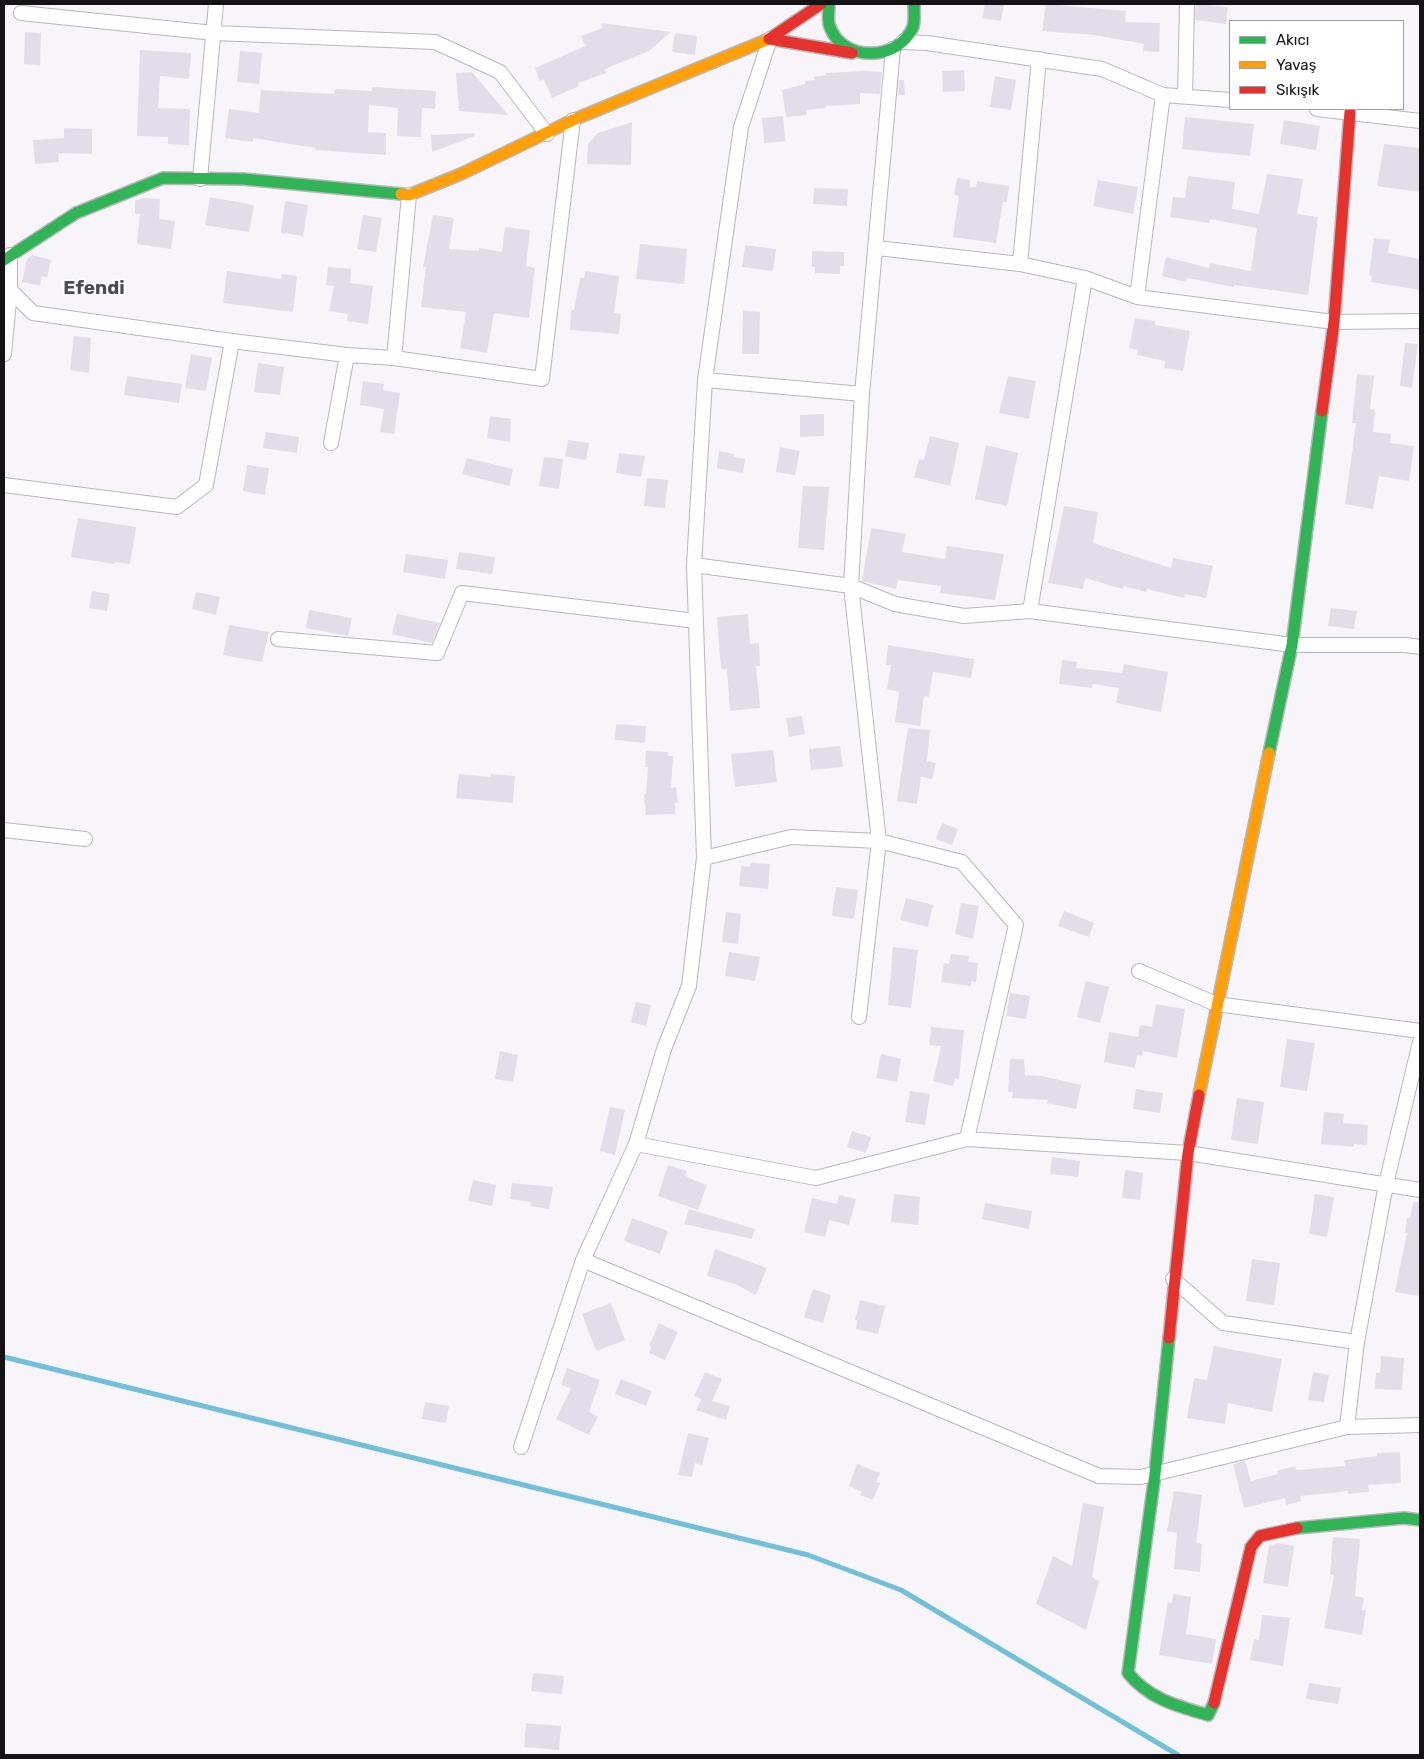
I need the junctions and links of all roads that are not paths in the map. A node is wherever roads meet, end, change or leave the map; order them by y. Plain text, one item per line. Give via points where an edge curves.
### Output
1 (216, 4) edge
2 (821, 4) edge
3 (829, 4) edge
4 (914, 4) edge
5 (1187, 4) edge
6 (21, 13) dead end
7 (214, 33) junction
8 (770, 39) junction
9 (898, 45) junction
10 (859, 54) junction
11 (1039, 59) junction
12 (1163, 95) junction
13 (1185, 96) junction
14 (1229, 100) edge
15 (1328, 110) edge
16 (1350, 112) junction
17 (573, 120) junction
18 (1420, 122) edge
19 (547, 134) junction
20 (200, 179) junction
21 (409, 195) junction
22 (877, 248) junction
23 (7, 258) edge
24 (1020, 264) junction
25 (1084, 278) junction
26 (10, 290) junction
27 (1137, 297) junction
28 (1420, 321) edge
29 (1334, 322) junction
30 (232, 341) junction
31 (4, 354) edge
32 (347, 355) junction
33 (394, 358) junction
34 (705, 380) junction
35 (862, 394) junction
36 (331, 442) dead end
37 (4, 485) edge
38 (694, 565) junction
39 (852, 586) junction
40 (1030, 611) junction
41 (696, 621) junction
42 (278, 639) dead end
43 (1292, 645) junction
44 (1420, 648) edge
45 (4, 830) edge
46 (85, 839) dead end
47 (878, 841) junction
48 (704, 858) junction
49 (1139, 971) dead end
50 (1216, 1004) junction
51 (859, 1017) dead end
52 (1420, 1031) edge
53 (1420, 1042) edge
54 (967, 1139) junction
55 (636, 1144) junction
56 (1188, 1153) junction
57 (1386, 1184) junction
58 (1420, 1190) edge
59 (583, 1260) junction
60 (1174, 1279) junction
61 (1358, 1342) junction
62 (1420, 1425) edge
63 (1346, 1427) junction
64 (521, 1447) dead end
65 (1154, 1474) junction
66 (1420, 1520) edge

1 - 7 street
2 - 8 street
3 - 10 street via 828,20 832,32 848,49
4 - 9 street via 914,21
5 - 13 street
6 - 7 street
7 - 19 street via 435,42 500,72
7 - 20 street
8 - 10 street
8 - 17 street
8 - 34 street via 741,127
9 - 10 street via 883,54
9 - 11 street
9 - 22 street
11 - 12 street via 1102,69
11 - 24 street
12 - 13 street
12 - 27 street
13 - 14 street
15 - 16 street
16 - 18 street
16 - 29 street
17 - 19 street
17 - 33 street via 542,379
19 - 21 street
20 - 21 street via 243,179
20 - 23 street via 162,178 85,209
21 - 33 street
22 - 24 street
22 - 35 street
23 - 26 street
24 - 25 street
25 - 27 street
25 - 40 street
26 - 30 street via 33,313
26 - 31 street
27 - 29 street
28 - 29 street
29 - 43 street
30 - 32 street
30 - 37 street via 206,485 177,507
32 - 33 street
32 - 36 street
34 - 35 street
34 - 38 street
35 - 39 street
38 - 39 street
38 - 41 street
39 - 40 street via 895,604 964,616
39 - 47 street
40 - 43 street
41 - 42 street via 462,593 437,653
41 - 48 street
43 - 44 street via 1405,645
43 - 50 street
45 - 46 street
47 - 48 street via 791,837
47 - 51 street
47 - 54 street via 962,862 1016,925
48 - 55 street via 689,986 664,1049
49 - 50 street
50 - 52 street
50 - 56 street
53 - 57 street
54 - 55 street via 816,1178
54 - 56 street
55 - 59 street
56 - 57 street
56 - 60 street
57 - 58 street
57 - 61 street
59 - 64 street
59 - 65 street via 1099,1476 1140,1478
60 - 61 street via 1222,1323
60 - 65 street
61 - 63 street
62 - 63 street
63 - 65 street
65 - 66 street via 1128,1673 1151,1696 1208,1715 1212,1710 1251,1547 1260,1536 1299,1527 1404,1518

